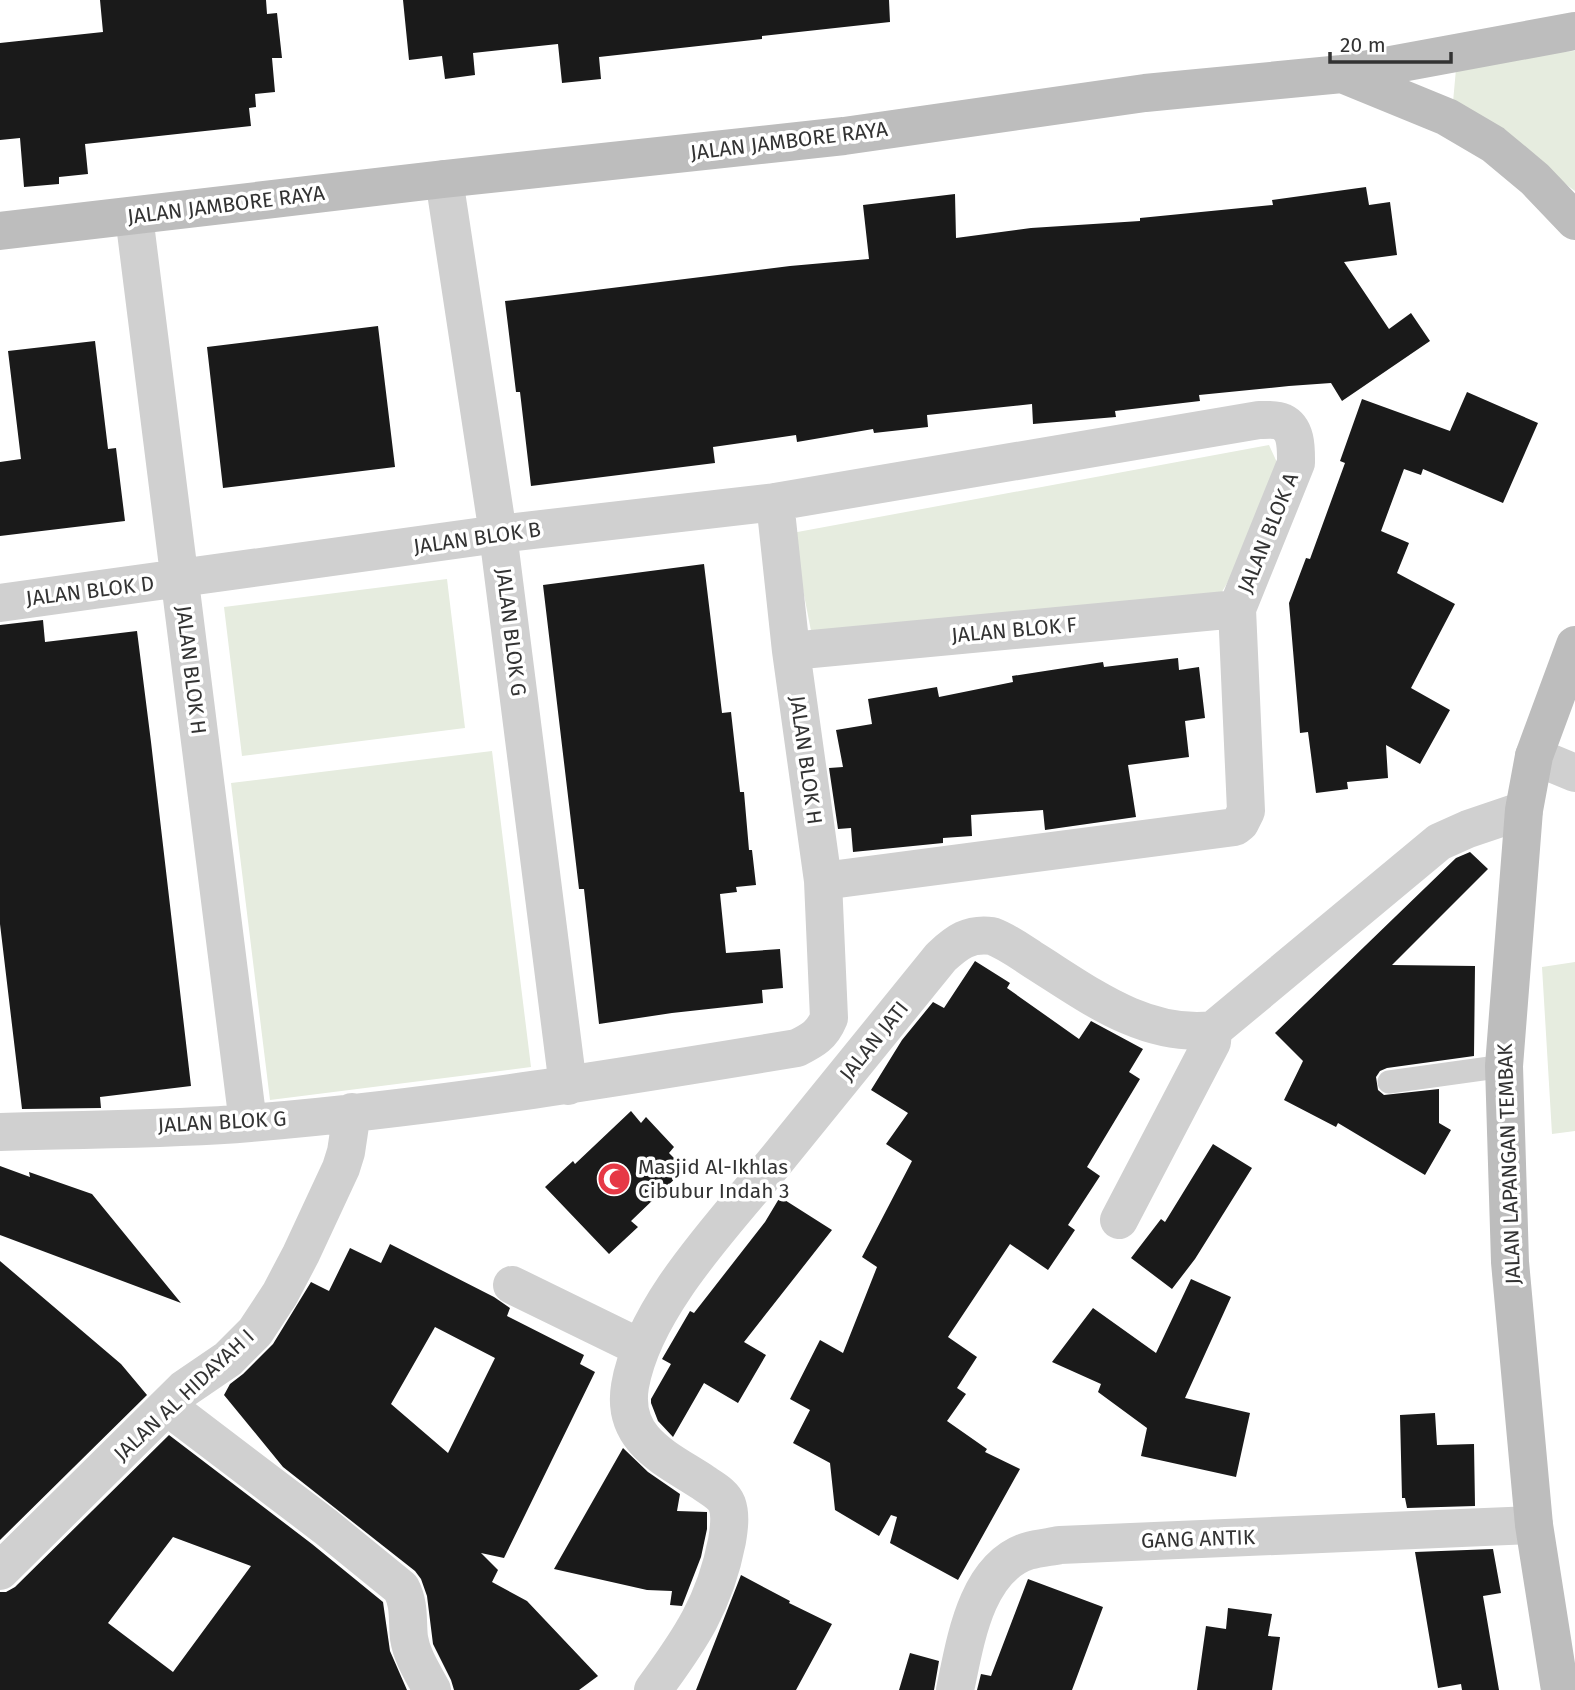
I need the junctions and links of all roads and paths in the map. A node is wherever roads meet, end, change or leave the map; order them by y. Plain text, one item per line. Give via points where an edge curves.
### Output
1 (1575, 31) edge
2 (1342, 74) junction
3 (444, 179) junction
4 (134, 216) junction
5 (1575, 221) edge
6 (0, 232) edge
7 (775, 502) junction
8 (498, 534) junction
9 (180, 580) junction
10 (0, 603) edge
11 (1237, 609) junction
12 (1575, 645) edge
13 (791, 651) junction
14 (1534, 756) junction
15 (1575, 773) edge
16 (1524, 810) junction
17 (823, 881) junction
18 (829, 1018) joint
19 (1213, 1030) junction
20 (1504, 1066) junction
21 (1389, 1082) dead end
22 (568, 1086) junction
23 (352, 1112) junction
24 (248, 1123) junction
25 (0, 1132) edge
26 (1119, 1220) dead end
27 (512, 1285) dead end
28 (641, 1348) junction
29 (168, 1407) junction
30 (1534, 1525) junction
31 (0, 1571) edge
32 (432, 1690) edge
33 (653, 1690) edge
34 (955, 1690) edge
35 (1560, 1690) edge

1 - 2 street, JALAN JAMBORE RAYA
2 - 3 street, JALAN JAMBORE RAYA via 1145,93 844,136
2 - 5 street via 1447,117 1493,145 1535,179
3 - 4 street, JALAN JAMBORE RAYA
3 - 8 street, JALAN BLOK G
4 - 6 street, JALAN JAMBORE RAYA
4 - 9 street, JALAN BLOK H
7 - 8 street, JALAN BLOK B
7 - 11 street, JALAN BLOK A via 1259,420 1282,422 1292,433 1296,463
7 - 13 street, JALAN BLOK H
8 - 9 street, JALAN BLOK B
8 - 22 street, JALAN BLOK G
9 - 10 street, JALAN BLOK D
9 - 24 street, JALAN BLOK H
11 - 13 street, JALAN BLOK F
11 - 17 street, JALAN BLOK A via 1246,810 1235,827
12 - 14 street, JALAN LAPANGAN TEMBAK
13 - 17 street, JALAN BLOK H
14 - 15 street
14 - 16 street, JALAN LAPANGAN TEMBAK
16 - 19 street via 1439,842
16 - 20 street, JALAN LAPANGAN TEMBAK
17 - 18 street, JALAN BLOK H
18 - 22 street, JALAN BLOK G via 823,1032 797,1048
19 - 26 street via 1212,1042
19 - 28 street, JALAN JATI via 1134,1020 992,936 968,936 957,942 685,1272
20 - 21 lane
20 - 30 street, JALAN LAPANGAN TEMBAK via 1510,1262
22 - 23 street, JALAN BLOK G
23 - 24 street, JALAN BLOK G
23 - 29 street, JALAN AL HIDAYAH I via 341,1168 280,1294 255,1332
24 - 25 street, JALAN BLOK G
27 - 28 street
28 - 33 street, JALAN JATI via 630,1385 631,1422 660,1454 720,1494 729,1516 723,1563 708,1606
29 - 31 street, JALAN AL HIDAYAH I
29 - 32 street via 401,1588 407,1600 413,1654
30 - 34 street, GANG ANTIK via 1060,1545 1026,1551 1003,1566 987,1587 970,1621
30 - 35 street, JALAN LAPANGAN TEMBAK

